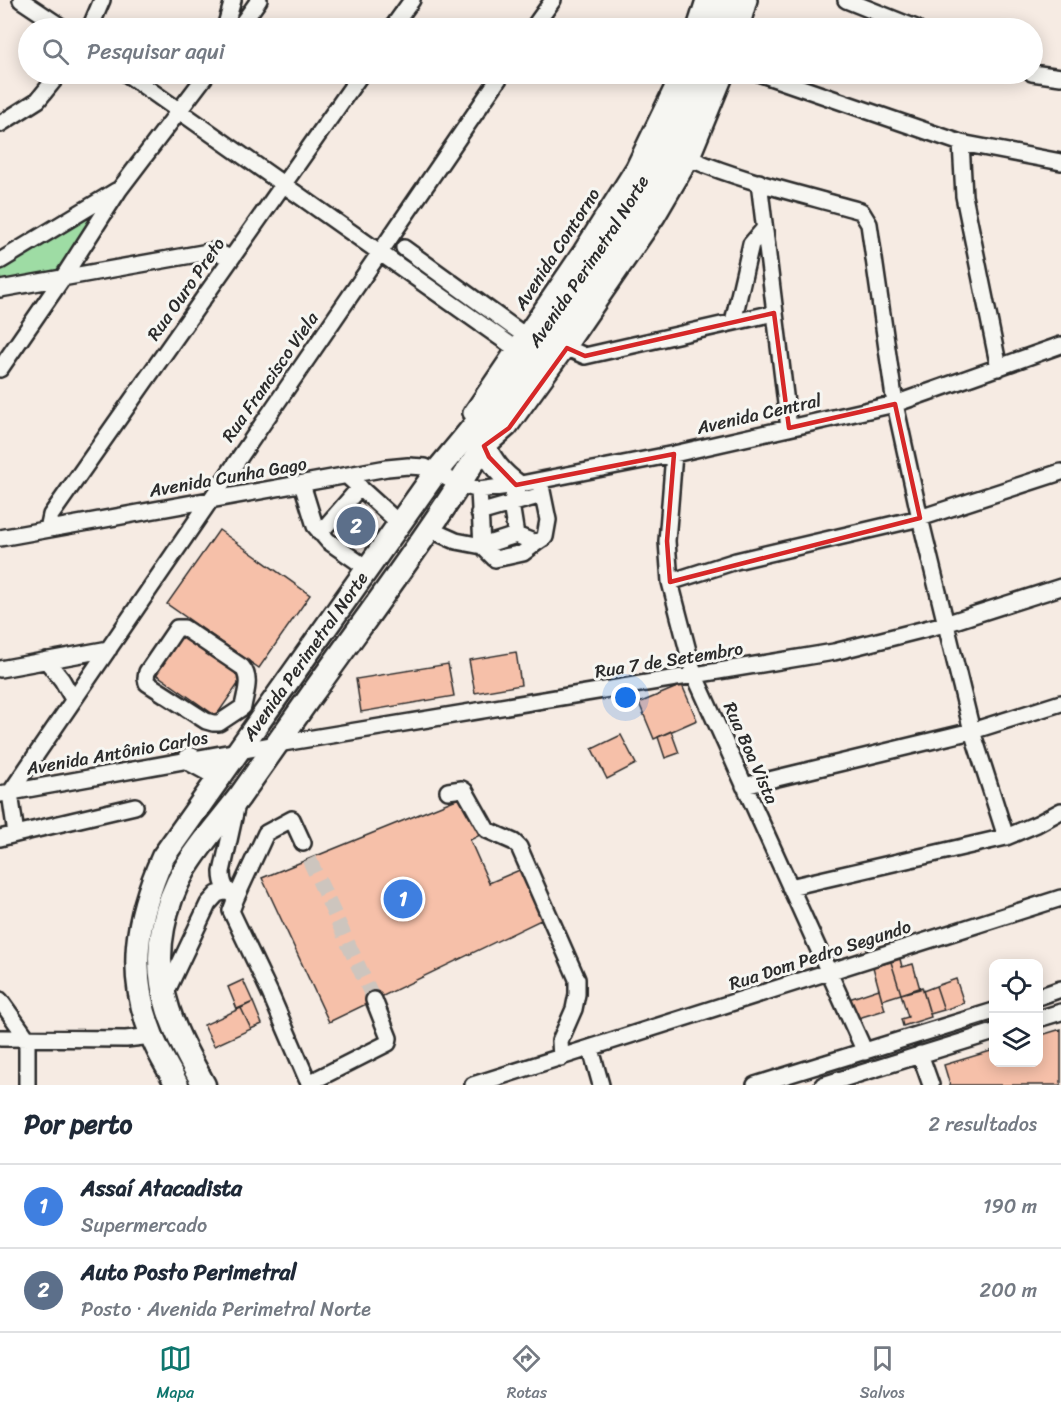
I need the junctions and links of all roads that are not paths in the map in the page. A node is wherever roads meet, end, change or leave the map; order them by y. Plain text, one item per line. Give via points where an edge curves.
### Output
1 (21, 0) edge
2 (102, 0) edge
3 (233, 0) edge
4 (259, 0) edge
5 (412, 0) edge
6 (553, 0) edge
7 (704, 0) edge
8 (718, 0) edge
9 (735, 0) edge
10 (749, 0) edge
11 (846, 0) edge
12 (48, 18) edge
13 (94, 18) edge
14 (228, 18) edge
15 (246, 18) edge
16 (399, 18) edge
17 (540, 18) edge
18 (698, 18) edge
19 (707, 18) edge
20 (712, 18) edge
21 (729, 18) edge
22 (744, 18) edge
23 (891, 18) edge
24 (1043, 75) edge
25 (1061, 77) edge
26 (51, 84) edge
27 (141, 84) edge
28 (200, 84) edge
29 (354, 84) edge
30 (495, 84) edge
31 (674, 84) edge
32 (689, 84) edge
33 (706, 84) edge
34 (722, 84) edge
35 (790, 84) edge
36 (179, 112) junction
37 (0, 124) edge
38 (961, 142) junction
39 (691, 159) junction
40 (1061, 162) edge
41 (759, 182) junction
42 (283, 184) junction
43 (119, 190) junction
44 (764, 229) junction
45 (404, 248) dead end
46 (380, 252) junction
47 (231, 258) junction
48 (0, 261) edge
49 (62, 279) junction
50 (0, 289) edge
51 (774, 313) junction
52 (504, 319) junction
53 (733, 322) junction
54 (493, 333) junction
55 (524, 335) junction
56 (1061, 345) edge
57 (515, 348) junction
58 (567, 348) junction
59 (999, 368) junction
60 (0, 369) edge
61 (895, 404) junction
62 (789, 428) junction
63 (460, 441) junction
64 (484, 446) junction
65 (674, 454) junction
66 (436, 472) junction
67 (1061, 472) edge
68 (347, 476) junction
69 (302, 484) junction
70 (360, 487) junction
71 (469, 487) junction
72 (541, 488) junction
73 (514, 495) junction
74 (209, 500) junction
75 (479, 513) junction
76 (920, 518) junction
77 (399, 524) junction
78 (48, 529) junction
79 (429, 530) junction
80 (320, 533) junction
81 (516, 535) junction
82 (0, 538) edge
83 (536, 543) junction
84 (482, 546) junction
85 (368, 569) junction
86 (670, 582) junction
87 (1061, 586) edge
88 (945, 624) junction
89 (109, 649) junction
90 (45, 660) junction
91 (0, 669) edge
92 (694, 674) junction
93 (73, 699) junction
94 (1061, 704) edge
95 (253, 712) junction
96 (972, 731) junction
97 (277, 744) junction
98 (240, 750) junction
99 (190, 759) junction
100 (219, 778) junction
101 (744, 786) junction
102 (448, 791) dead end
103 (5, 794) edge
104 (238, 797) junction
105 (135, 806) dead end
106 (1061, 811) edge
107 (16, 834) junction
108 (1006, 837) junction
109 (0, 838) edge
110 (303, 843) tunnel mouth
111 (790, 887) junction
112 (231, 894) junction
113 (1061, 898) edge
114 (829, 973) junction
115 (1061, 989) edge
116 (1043, 995) edge
117 (164, 998) junction
118 (0, 1000) edge
119 (374, 1000) tunnel mouth
120 (989, 1012) edge
121 (1061, 1012) edge
122 (1043, 1017) edge
123 (989, 1033) edge
124 (152, 1036) junction
125 (0, 1038) edge
126 (27, 1038) junction
127 (591, 1049) junction
128 (865, 1052) junction
129 (920, 1054) junction
130 (561, 1058) junction
131 (865, 1079) edge
132 (27, 1085) edge
133 (177, 1085) edge
134 (204, 1085) edge
135 (473, 1085) edge
136 (601, 1085) edge
137 (755, 1085) edge
138 (823, 1085) edge
139 (931, 1085) edge

1 - 12 street
2 - 13 street
3 - 14 street
4 - 15 street
5 - 16 street
6 - 17 street
7 - 18 street
7 - 19 highway
8 - 20 highway
9 - 21 highway
10 - 22 street
11 - 23 street
24 - 25 street
26 - 37 street via 38,100
27 - 36 street
28 - 36 street
29 - 42 street, Rua Ouro Preto
30 - 46 street, Rua Francisco Viela
31 - 55 street, Avenida Contorno via 634,167
32 - 63 highway, Avenida Perimetral Norte via 638,188 520,362
33 - 64 highway, Avenida Perimetral Norte via 633,228
34 - 39 street
35 - 38 street
36 - 42 street
36 - 43 street
38 - 40 street
38 - 59 street via 964,196
39 - 41 street
39 - 58 street via 657,217
41 - 44 street
41 - 61 street via 861,211 869,224
42 - 46 street
42 - 47 street, Rua Ouro Preto
43 - 48 street
43 - 49 street
44 - 51 street
44 - 53 street via 751,244
45 - 52 street
46 - 54 street
46 - 74 street, Rua Francisco Viela
47 - 49 street via 214,251
47 - 78 street, Rua Ouro Preto via 51,515
49 - 50 street
49 - 60 street
51 - 53 street
51 - 62 street
52 - 54 street
52 - 55 street
53 - 58 street via 585,356
54 - 57 street
55 - 57 street, Avenida Contorno
56 - 59 street, Avenida Central
57 - 63 street, Avenida Contorno via 467,418
58 - 64 street via 509,428 498,440
59 - 61 street, Avenida Central
61 - 62 street, Avenida Central
61 - 76 street
62 - 65 street, Avenida Central
63 - 66 highway, Avenida Perimetral Norte
64 - 71 highway, Avenida Perimetral Norte
64 - 73 highway
65 - 72 street, Avenida Central
65 - 86 street, Rua Boa Vista via 667,541
66 - 68 street, Avenida Cunha Gago via 408,466
66 - 71 street, Avenida Cunha Gago
66 - 77 highway, Avenida Perimetral Norte
67 - 76 street
68 - 69 street, Avenida Cunha Gago
68 - 70 street
69 - 74 street, Avenida Cunha Gago
69 - 80 street
70 - 77 street
70 - 80 street
71 - 73 street, Avenida Central
71 - 75 street
71 - 79 highway, Avenida Perimetral Norte
72 - 73 street, Avenida Central
72 - 83 street via 548,520 545,537
73 - 75 street
73 - 81 street
74 - 78 street, Avenida Cunha Gago
74 - 89 street, Rua Francisco Viela
75 - 84 street
76 - 86 street via 736,561
76 - 88 street
77 - 85 highway, Avenida Perimetral Norte
78 - 82 street, Avenida Cunha Gago
79 - 84 street
79 - 97 highway, Avenida Perimetral Norte
80 - 85 street
81 - 83 street
81 - 84 street
83 - 84 street via 523,553 495,559
85 - 95 highway, Avenida Perimetral Norte
86 - 92 street, Rua Boa Vista
87 - 88 street, Rua 7 de Setembro
88 - 92 street, Rua 7 de Setembro via 834,652
88 - 96 street
89 - 90 street
89 - 93 street, Rua Francisco Viela
90 - 91 street
90 - 93 street
92 - 97 street, Rua 7 de Setembro
92 - 101 street, Rua Boa Vista
93 - 103 street, Rua Francisco Viela
94 - 96 street
95 - 95 street via 213,723 147,683 147,672 177,628 184,628 247,673
95 - 98 highway, Avenida Perimetral Norte
96 - 101 street
96 - 108 street
97 - 98 street, Avenida Antônio Carlos
97 - 104 highway, Avenida Perimetral Norte
98 - 99 street, Avenida Antônio Carlos
98 - 100 highway, Avenida Perimetral Norte
99 - 100 highway
99 - 103 street, Avenida Antônio Carlos
100 - 124 highway, Avenida Perimetral Norte via 163,857 138,930 137,968
101 - 111 street, Rua Boa Vista
102 - 130 street via 465,791 487,830 519,847 577,979 574,1009 560,1041
103 - 107 street
104 - 112 street via 222,872
104 - 117 highway, Avenida Perimetral Norte via 188,862 174,892 160,951
105 - 107 street
106 - 108 street
107 - 109 street
108 - 111 street
110 - 112 street via 292,819 266,833
111 - 114 street, Rua Boa Vista
112 - 117 street via 217,894 208,904
112 - 119 street via 232,915 307,1079 313,1081 388,1043
113 - 114 street, Rua Dom Pedro Segundo
114 - 127 street, Rua Dom Pedro Segundo
114 - 128 street, Rua Boa Vista
115 - 116 street
117 - 134 highway, Avenida Perimetral Norte via 177,1037
118 - 126 street
120 - 128 street
121 - 122 street
123 - 129 street
124 - 126 street
124 - 133 highway, Avenida Perimetral Norte
125 - 126 street
126 - 132 street
127 - 130 street, Rua Dom Pedro Segundo
127 - 136 street
128 - 137 street
129 - 131 street
129 - 139 street
130 - 135 street, Rua Dom Pedro Segundo
131 - 138 street

